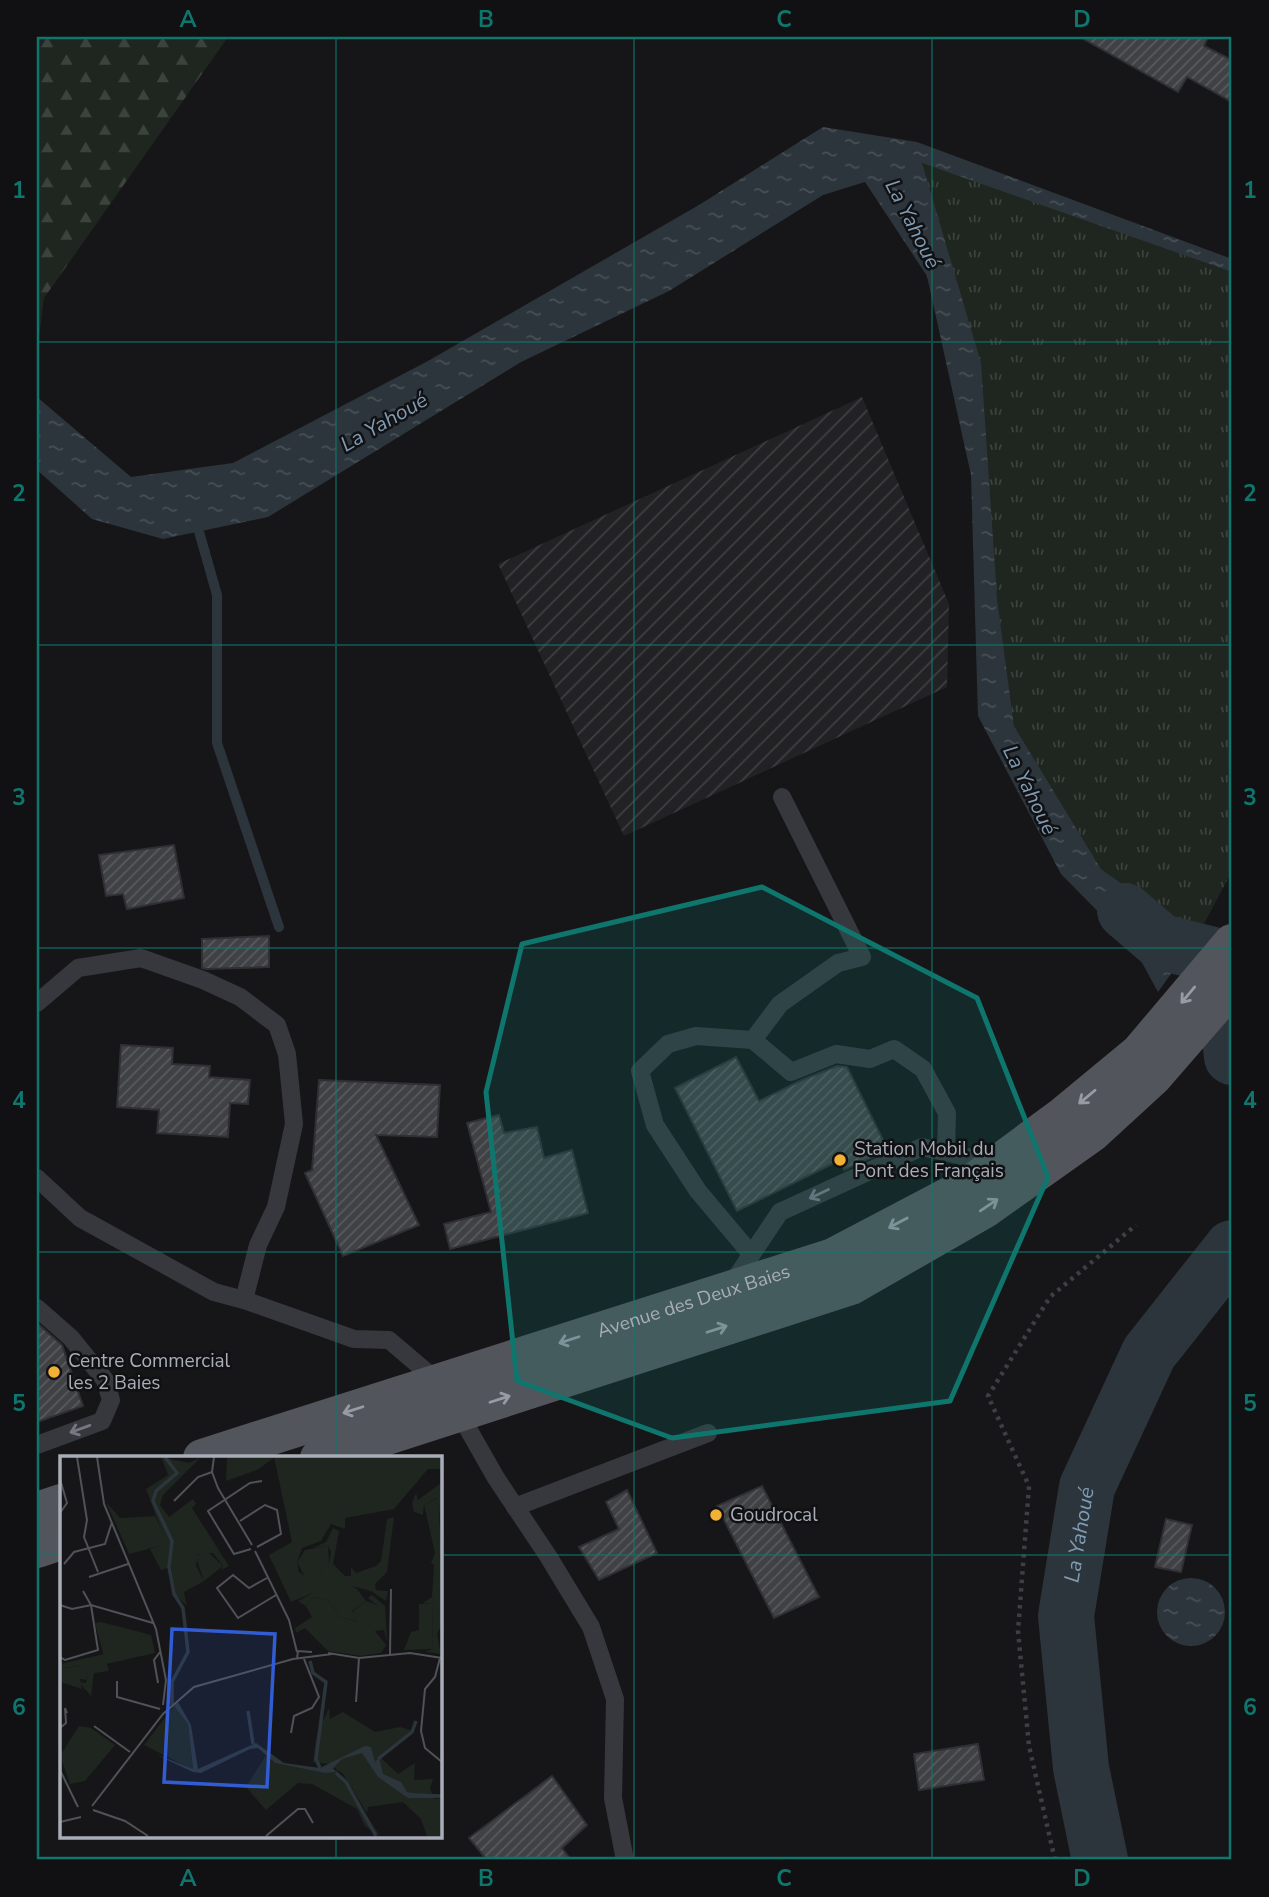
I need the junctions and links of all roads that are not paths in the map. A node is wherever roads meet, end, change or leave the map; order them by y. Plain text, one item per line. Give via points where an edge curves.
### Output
1 (782, 797) dead end
2 (1232, 943) edge
3 (1232, 986) edge
4 (37, 1003) edge
5 (753, 1040) junction
6 (1146, 1065) junction
7 (946, 1152) junction
8 (998, 1164) junction
9 (37, 1178) edge
10 (751, 1254) junction
11 (727, 1290) junction
12 (244, 1300) junction
13 (37, 1308) edge
14 (435, 1384) junction
15 (459, 1413) junction
16 (708, 1433) dead end
17 (37, 1445) edge
18 (208, 1456) edge
19 (325, 1456) edge
20 (60, 1503) edge
21 (515, 1507) junction
22 (37, 1511) edge
23 (60, 1541) edge
24 (37, 1549) edge
25 (625, 1860) edge

1 - 5 lane via 862,957 838,963 780,1004
2 -> 6 main road
3 - 6 main road
4 - 12 lane via 78,968 141,958 240,997 277,1025 287,1054 294,1124 276,1207 258,1245
5 - 7 lane via 791,1072 836,1054 870,1059 894,1049 923,1069 947,1113
5 - 10 lane via 696,1036 668,1044 640,1071 655,1125 698,1191
6 -> 8 main road, Avenue des Deux Baies
15 -> 6 main road, Avenue des Deux Baies via 851,1286 985,1209 1092,1133
7 - 8 lane
7 -> 10 lane via 922,1147 780,1212
8 -> 11 main road, Avenue des Deux Baies via 968,1186 833,1257
9 - 12 lane via 80,1218 214,1292
10 - 11 lane
11 -> 14 main road, Avenue des Deux Baies
12 - 14 lane via 354,1339 389,1340
13 -> 17 lane via 71,1338 105,1380 111,1400 102,1421
14 -> 18 main road, Avenue des Deux Baies
15 - 19 main road, Avenue des Deux Baies
15 - 21 lane
16 - 21 lane
20 - 22 main road
21 - 25 lane via 591,1628 615,1699 613,1798
23 - 24 main road

